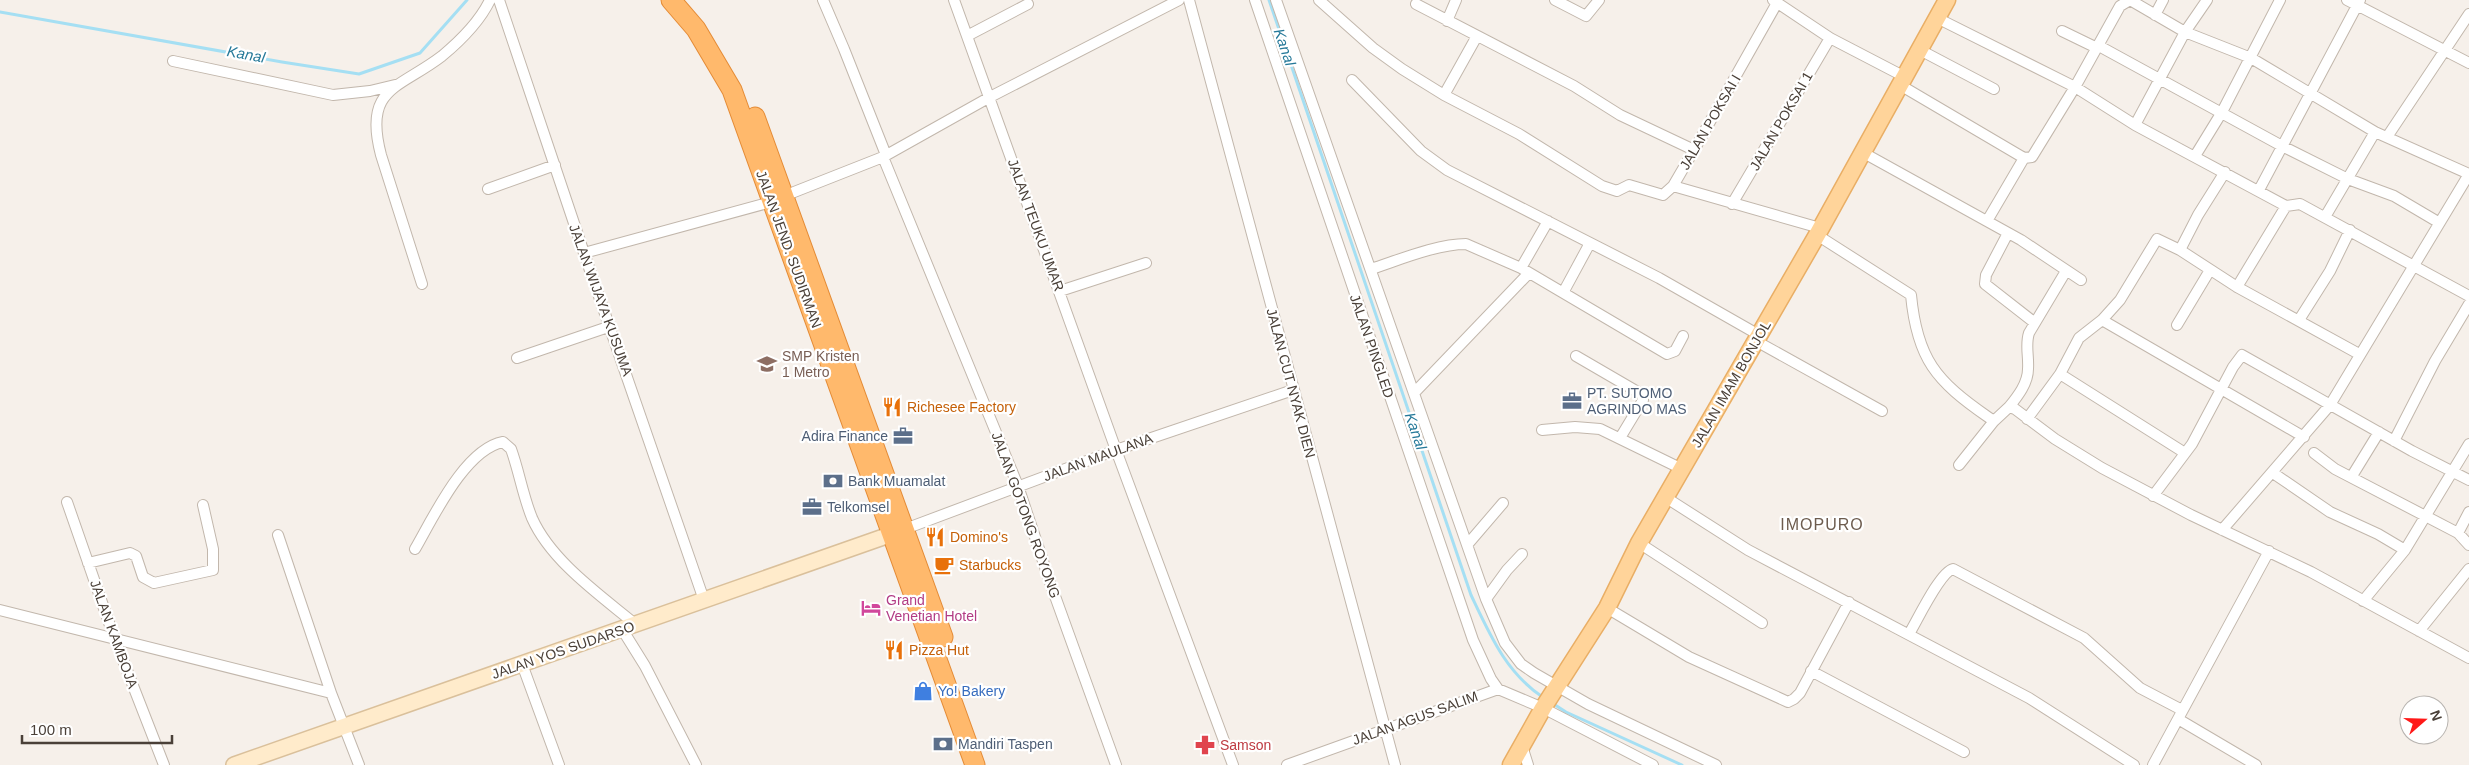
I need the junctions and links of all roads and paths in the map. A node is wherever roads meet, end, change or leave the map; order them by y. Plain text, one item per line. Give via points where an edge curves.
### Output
1 (490, 0) edge
2 (499, 0) edge
3 (671, 0) edge
4 (688, 0) edge
5 (822, 0) edge
6 (954, 0) edge
7 (1179, 0) edge
8 (1189, 0) edge
9 (1255, 0) edge
10 (1276, 0) edge
11 (1320, 0) edge
12 (1456, 0) edge
13 (1555, 0) edge
14 (1599, 0) edge
15 (1947, 0) edge
16 (2163, 0) edge
17 (2207, 0) edge
18 (2280, 0) edge
19 (2347, 0) edge
20 (1775, 1) edge
21 (2358, 3) edge
22 (1028, 4) dead end
23 (1416, 4) dead end
24 (2469, 14) edge
25 (2155, 15) junction
26 (1937, 18) junction
27 (1447, 21) junction
28 (2062, 31) dead end
29 (2185, 32) junction
30 (967, 36) junction
31 (1477, 36) junction
32 (1830, 38) junction
33 (2098, 47) junction
34 (1920, 50) junction
35 (2446, 52) junction
36 (2251, 58) junction
37 (173, 61) dead end
38 (2469, 63) edge
39 (2161, 79) junction
40 (1352, 80) dead end
41 (1902, 81) junction
42 (396, 85) junction
43 (2075, 87) junction
44 (1994, 90) dead end
45 (1444, 94) junction
46 (2310, 94) junction
47 (990, 97) junction
48 (2222, 112) junction
49 (2135, 125) junction
50 (2376, 132) junction
51 (2387, 137) junction
52 (2282, 146) junction
53 (1694, 150) junction
54 (1862, 152) junction
55 (884, 156) junction
56 (2195, 156) junction
57 (2024, 158) junction
58 (555, 165) junction
59 (2225, 172) junction
60 (2469, 174) edge
61 (2348, 179) junction
62 (1672, 186) junction
63 (488, 189) dead end
64 (2258, 190) junction
65 (778, 199) junction
66 (1732, 204) junction
67 (2286, 206) junction
68 (2325, 217) junction
69 (1548, 221) junction
70 (1987, 222) junction
71 (2438, 222) junction
72 (2350, 230) junction
73 (1819, 231) junction
74 (2008, 233) junction
75 (1590, 243) junction
76 (2180, 250) junction
77 (584, 253) junction
78 (1146, 263) dead end
79 (2413, 266) junction
80 (1371, 269) junction
81 (1525, 270) junction
82 (2210, 270) junction
83 (2066, 271) junction
84 (2082, 280) dead end
85 (422, 284) dead end
86 (2237, 286) junction
87 (1060, 291) junction
88 (1564, 291) junction
89 (2469, 296) edge
90 (2469, 304) edge
91 (2102, 320) junction
92 (2299, 320) junction
93 (2034, 323) junction
94 (2177, 325) dead end
95 (610, 326) junction
96 (1683, 336) dead end
97 (1757, 338) junction
98 (2359, 354) junction
99 (1576, 356) dead end
100 (517, 358) dead end
101 (2060, 374) junction
102 (2223, 388) junction
103 (1293, 390) junction
104 (1414, 393) junction
105 (2330, 405) junction
106 (2009, 407) junction
107 (1882, 411) dead end
108 (2027, 419) junction
109 (1994, 421) junction
110 (1542, 430) dead end
111 (2379, 432) junction
112 (2304, 436) junction
113 (1620, 438) junction
114 (2394, 440) junction
115 (2469, 444) edge
116 (1116, 450) junction
117 (2314, 453) dead end
118 (2185, 454) junction
119 (1959, 465) dead end
120 (1682, 469) junction
121 (2452, 472) junction
122 (2273, 473) junction
123 (2352, 476) junction
124 (2469, 480) edge
125 (1018, 486) junction
126 (2154, 496) junction
127 (1665, 497) junction
128 (67, 502) dead end
129 (1503, 503) dead end
130 (203, 505) dead end
131 (2469, 512) edge
132 (2427, 516) junction
133 (2222, 530) junction
134 (898, 532) junction
135 (2458, 533) junction
136 (278, 535) dead end
137 (1639, 543) junction
138 (1467, 545) junction
139 (2469, 546) edge
140 (415, 549) dead end
141 (2405, 550) junction
142 (2269, 551) junction
143 (1522, 554) dead end
144 (88, 564) junction
145 (2469, 569) edge
146 (1486, 599) junction
147 (704, 600) junction
148 (2363, 600) junction
149 (1849, 602) junction
150 (1607, 608) junction
151 (0, 610) edge
152 (1762, 623) dead end
153 (629, 626) junction
154 (2419, 631) junction
155 (1909, 634) junction
156 (114, 637) junction
157 (2469, 658) edge
158 (522, 664) junction
159 (1811, 671) junction
160 (949, 675) junction
161 (1556, 688) junction
162 (1498, 689) junction
163 (331, 693) junction
164 (1543, 708) junction
165 (2180, 714) junction
166 (343, 726) junction
167 (1386, 728) junction
168 (1522, 746) junction
169 (1964, 752) dead end
170 (164, 765) edge
171 (234, 765) edge
172 (359, 765) edge
173 (559, 765) edge
174 (696, 765) edge
175 (975, 765) edge
176 (988, 765) edge
177 (1116, 765) edge
178 (1233, 765) edge
179 (1287, 765) edge
180 (1395, 765) edge
181 (1511, 765) edge
182 (1528, 765) edge
183 (1653, 765) edge
184 (1716, 765) edge
185 (2134, 765) edge
186 (2153, 765) edge
187 (2256, 765) edge

1 - 42 street via 472,26 442,56
2 - 58 street, JALAN WIJAYA KUSUMA
3 - 65 highway, JALAN JEND. SUDIRMAN via 696,29 732,90
4 - 65 highway, JALAN JEND. SUDIRMAN via 711,29 733,66 752,108
5 - 55 street, JALAN GOTONG ROYONG
6 - 30 street, JALAN TEUKU UMAR
7 - 47 street
8 - 103 street, JALAN CUT NYAK DIEN
9 - 162 street, JALAN PINGLED via 1473,640
10 - 80 street
11 - 45 street via 1373,48
12 - 27 street
13 - 14 street via 1584,16 1590,14
15 - 26 main road, JALAN IMAM BONJOL
16 - 25 street
17 - 29 street
18 - 36 street
19 - 21 street
20 - 32 street
20 - 53 street, JALAN POKSAI I
21 - 35 street
21 - 46 street
22 - 30 street
23 - 27 street
24 - 35 street
25 - 29 street
25 - 33 street via 2130,0 2124,2
26 - 34 main road, JALAN IMAM BONJOL
26 - 43 street
27 - 31 street
28 - 33 street
29 - 36 street
29 - 39 street
30 - 47 street, JALAN TEUKU UMAR
31 - 45 street
31 - 53 street via 1574,86 1620,115
32 - 41 street
32 - 66 street, JALAN POKSAI 1
33 - 39 street
33 - 43 street
34 - 41 main road, JALAN IMAM BONJOL
34 - 44 street
35 - 38 street
35 - 51 street
36 - 46 street
36 - 48 street
37 - 42 street via 333,95
39 - 48 street
39 - 49 street
40 - 69 street via 1430,158 1479,188
41 - 54 main road, JALAN IMAM BONJOL
41 - 57 street
42 - 85 street via 379,106 375,119 376,136
43 - 49 street
43 - 57 street via 2037,151 2032,157
45 - 62 street via 1519,134 1610,190 1617,191 1630,185 1663,195
46 - 50 street
46 - 52 street
47 - 55 street
47 - 87 street, JALAN TEUKU UMAR
48 - 52 street
48 - 56 street
49 - 56 street
50 - 51 street
50 - 61 street
51 - 60 street
52 - 61 street
52 - 64 street
53 - 62 street, JALAN POKSAI I
54 - 70 street
54 - 73 main road, JALAN IMAM BONJOL
55 - 65 street
55 - 125 street, JALAN GOTONG ROYONG
56 - 59 street
57 - 70 street
58 - 63 street
58 - 77 street, JALAN WIJAYA KUSUMA
59 - 64 street
59 - 76 street
60 - 71 street
61 - 68 street
61 - 71 street via 2394,196
62 - 66 street, JALAN POKSAI I
64 - 67 street
65 - 77 street
65 - 134 highway, JALAN JEND. SUDIRMAN
66 - 73 street, JALAN POKSAI I
67 - 68 street via 2300,204
67 - 86 street
68 - 72 street
69 - 75 street
69 - 81 street
70 - 74 street
71 - 79 street
72 - 79 street
72 - 92 street via 2330,271
73 - 97 main road, JALAN IMAM BONJOL
73 - 109 street, JALAN POKSAI I via 1912,295 1917,334 1932,370
74 - 83 street
74 - 93 street via 1986,275 1985,284
75 - 88 street
75 - 97 street via 1659,278
76 - 82 street
76 - 91 street via 2155,240 2120,300
77 - 95 street, JALAN WIJAYA KUSUMA
78 - 87 street
79 - 89 street
79 - 98 street
80 - 81 street via 1466,244
80 - 104 street
81 - 88 street
81 - 104 street
82 - 86 street
82 - 94 street
83 - 84 street
83 - 93 street
86 - 92 street
87 - 116 street, JALAN TEUKU UMAR
88 - 96 street via 1667,354 1675,351
90 - 114 street
91 - 101 street via 2079,338
91 - 102 street
92 - 98 street
93 - 106 street via 2026,341 2028,370 2025,383
95 - 100 street
95 - 147 street, JALAN WIJAYA KUSUMA
97 - 107 street
97 - 120 main road, JALAN IMAM BONJOL
98 - 105 street
99 - 113 street via 1642,395 1643,400
101 - 108 street
101 - 118 street
102 - 105 street via 2242,355
102 - 112 street
102 - 118 street
103 - 116 street, JALAN MAULANA
103 - 167 street, JALAN CUT NYAK DIEN
104 - 138 street
105 - 111 street
105 - 112 street
106 - 108 street
106 - 109 street
108 - 126 street via 2102,468
109 - 119 street
110 - 113 street via 1587,427
111 - 114 street
111 - 123 street
112 - 122 street
113 - 120 street
114 - 121 street
115 - 121 street
116 - 125 street, JALAN MAULANA
116 - 178 street, JALAN TEUKU UMAR
117 - 123 street via 2335,469
118 - 126 street
120 - 127 main road, JALAN IMAM BONJOL
121 - 124 street
121 - 132 street
122 - 133 street
122 - 141 street via 2330,512
123 - 132 street
125 - 134 street, JALAN MAULANA
125 - 177 street, JALAN GOTONG ROYONG
126 - 133 street
127 - 137 main road, JALAN IMAM BONJOL
127 - 149 street via 1748,550
128 - 144 street, JALAN KAMBOJA
129 - 138 street
130 - 144 street via 213,549 213,570 154,583 143,577 136,556 130,553
131 - 135 street
132 - 135 street
132 - 141 street
133 - 142 street
134 - 147 street, JALAN YOS SUDARSO
134 - 160 highway, JALAN JEND. SUDIRMAN
135 - 139 street
136 - 163 street
137 - 150 main road, JALAN IMAM BONJOL
137 - 152 street
138 - 146 street
140 - 153 street via 455,480 478,456 499,443 508,444 533,519 543,535 563,561
141 - 148 street
142 - 148 street
142 - 165 street
143 - 146 street
144 - 156 street, JALAN KAMBOJA
145 - 154 street
146 - 161 street via 1504,643 1521,664
147 - 153 street, JALAN YOS SUDARSO
148 - 154 street
149 - 155 street
149 - 159 street
150 - 159 street via 1689,657 1784,702 1796,698
150 - 161 main road, JALAN IMAM BONJOL
151 - 156 street
153 - 158 street, JALAN YOS SUDARSO
153 - 174 street via 645,666
154 - 157 street
155 - 165 street via 1937,586 1948,570 1953,569 2084,638 2140,688
155 - 185 street via 2028,698
156 - 163 street
156 - 170 street, JALAN KAMBOJA
158 - 166 street, JALAN YOS SUDARSO
158 - 173 street
159 - 169 street
160 - 175 highway, JALAN JEND. SUDIRMAN
160 - 176 highway, JALAN JEND. SUDIRMAN
161 - 164 main road, JALAN IMAM BONJOL
161 - 184 street
162 - 164 street
162 - 167 street, JALAN AGUS SALIM
163 - 166 street
164 - 168 main road, JALAN IMAM BONJOL
164 - 183 street
165 - 186 street
165 - 187 street
166 - 171 street, JALAN YOS SUDARSO
166 - 172 street
167 - 179 street, JALAN AGUS SALIM
167 - 180 street, JALAN CUT NYAK DIEN
168 - 181 main road, JALAN IMAM BONJOL
168 - 182 street

